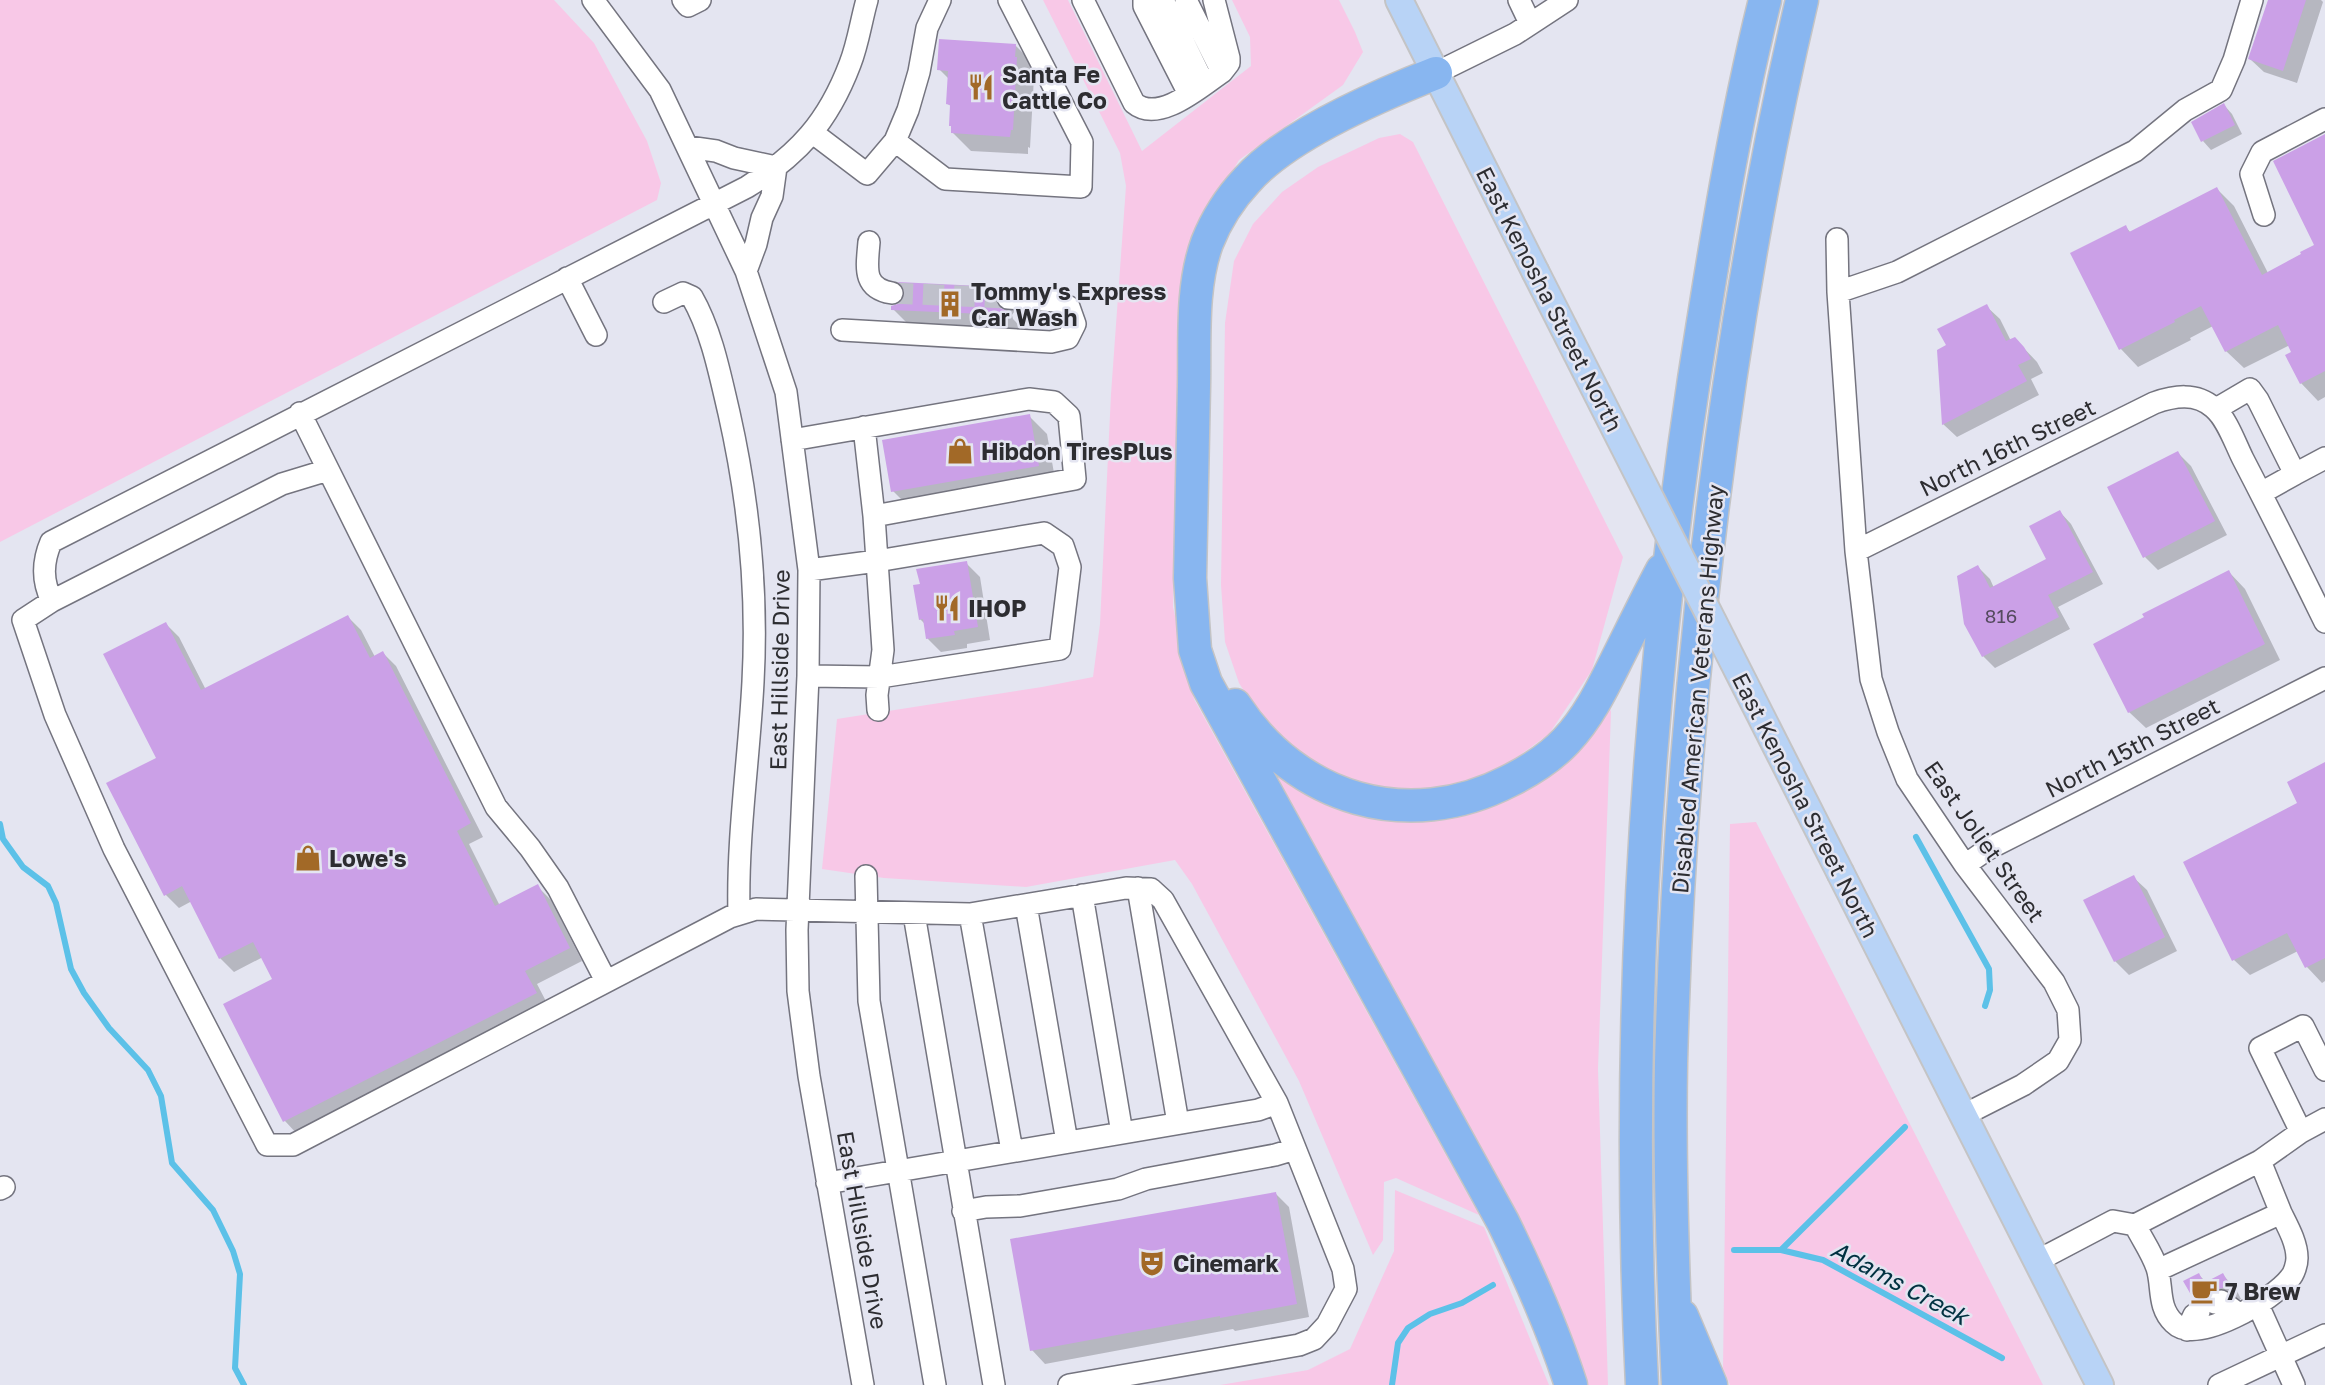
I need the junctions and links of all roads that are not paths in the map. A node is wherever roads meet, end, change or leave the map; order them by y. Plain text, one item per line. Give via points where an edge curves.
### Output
1 (593, 0) edge
2 (683, 0) edge
3 (700, 0) edge
4 (867, 0) edge
5 (940, 0) edge
6 (1009, 0) edge
7 (1083, 0) edge
8 (1144, 0) edge
9 (1151, 0) edge
10 (1163, 0) edge
11 (1174, 0) edge
12 (1186, 0) edge
13 (1198, 0) edge
14 (1214, 0) edge
15 (1399, 0) edge
16 (1519, 0) edge
17 (1567, 0) edge
18 (1765, 0) edge
19 (1802, 0) edge
20 (2252, 0) edge
21 (1531, 23) junction
22 (1436, 73) junction
23 (1209, 80) junction
24 (2325, 120) edge
25 (813, 133) junction
26 (895, 141) junction
27 (688, 147) junction
28 (776, 167) junction
29 (715, 203) junction
30 (2264, 215) dead end
31 (1837, 239) dead end
32 (869, 242) dead end
33 (746, 271) junction
34 (567, 278) junction
35 (1838, 292) junction
36 (892, 293) tunnel mouth
37 (1008, 298) tunnel mouth
38 (664, 302) dead end
39 (842, 330) dead end
40 (596, 335) dead end
41 (2216, 409) junction
42 (300, 413) junction
43 (864, 427) junction
44 (792, 440) junction
45 (2325, 458) edge
46 (328, 470) junction
47 (2295, 474) junction
48 (2261, 493) junction
49 (874, 516) junction
50 (1671, 551) junction
51 (1856, 551) junction
52 (877, 562) junction
53 (809, 570) junction
54 (52, 601) junction
55 (2325, 622) edge
56 (808, 676) junction
57 (880, 677) junction
58 (2325, 678) edge
59 (878, 710) dead end
60 (1965, 864) junction
61 (866, 876) dead end
62 (1138, 888) junction
63 (1082, 895) junction
64 (1026, 905) junction
65 (797, 909) junction
66 (866, 912) junction
67 (739, 914) junction
68 (914, 914) junction
69 (970, 914) junction
70 (606, 981) junction
71 (2325, 1070) edge
72 (1277, 1103) junction
73 (1964, 1115) junction
74 (2325, 1119) edge
75 (1178, 1123) junction
76 (2301, 1132) junction
77 (1122, 1133) junction
78 (1067, 1142) junction
79 (1295, 1149) junction
80 (1012, 1152) junction
81 (955, 1161) junction
82 (2260, 1161) junction
83 (898, 1170) junction
84 (827, 1182) junction
85 (963, 1211) junction
86 (2281, 1213) junction
87 (2136, 1225) junction
88 (2037, 1261) junction
89 (2158, 1270) junction
90 (1674, 1295) junction
91 (2248, 1310) junction
92 (2188, 1330) junction
93 (2325, 1335) edge
94 (2281, 1354) junction
95 (863, 1385) edge
96 (935, 1385) edge
97 (993, 1385) edge
98 (1069, 1385) edge
99 (1572, 1385) edge
100 (1642, 1385) edge
101 (1678, 1385) edge
102 (1711, 1385) edge
103 (2101, 1385) edge
104 (2219, 1385) edge
105 (2294, 1385) edge

1 - 27 street, East Hillside Drive via 660,90
2 - 3 street via 688,6
4 - 25 street via 851,62
5 - 26 street via 927,29 919,72
6 - 26 street via 1082,142 1081,187 945,179
7 - 23 street via 1137,106 1166,107
8 - 23 street via 1144,6
9 - 23 street
10 - 23 street
11 - 23 street
12 - 23 street
13 - 23 street
14 - 23 street
15 - 22 main road, East Kenosha Street North
16 - 21 street
17 - 21 street
18 - 50 highway, Disabled American Veterans Highway via 1708,288
19 - 90 highway, Disabled American Veterans Highway via 1740,312 1686,750 1671,1065
20 - 35 street via 2221,90 2185,110 2135,152 1898,272
21 - 22 street
22 - 50 highway via 1400,106 1314,147 1271,177 1254,195 1223,245 1211,315 1204,594 1220,676 1261,739 1315,782 1387,805 1459,801 1521,775 1565,742 1600,692
22 - 73 main road, East Kenosha Street North, bridge
22 - 99 highway via 1344,115 1265,163 1231,199 1207,244 1195,304 1190,578 1195,650 1206,683 1503,1222
24 - 30 street via 2262,152 2251,174
25 - 26 street via 867,174
25 - 28 street
27 - 28 street
27 - 29 street, East Hillside Drive
28 - 29 street
28 - 33 street via 772,196
29 - 33 street, East Hillside Drive
29 - 34 street
31 - 35 street, East Joliet Street
32 - 36 street via 869,281 878,291
33 - 44 street, East Hillside Drive via 786,392
34 - 40 street
34 - 42 street
35 - 51 street, East Joliet Street
37 - 39 street via 1057,301 1069,307 1075,324 1068,338 1051,342
38 - 67 street via 683,293 698,307 726,400 749,522 755,593 754,668 740,835
41 - 47 street via 2250,390
41 - 48 street
41 - 51 street, North 16th Street via 2183,396 2154,403
42 - 46 street
42 - 54 street via 51,542 44,579
43 - 44 street
43 - 49 street
43 - 49 street via 1029,399 1054,402 1069,416 1075,479
44 - 53 street, East Hillside Drive
45 - 47 street
46 - 54 street via 282,484
46 - 70 street via 496,807 558,888
47 - 48 street
48 - 55 street
49 - 52 street
50 - 100 highway, Disabled American Veterans Highway via 1655,704 1637,1034
51 - 60 street, East Joliet Street via 1871,679 1888,732 1907,779
52 - 53 street
52 - 57 street via 883,650
52 - 57 street via 1044,533 1063,547 1070,567 1060,649
53 - 56 street, East Hillside Drive
54 - 70 street via 23,620 55,715 114,849 267,1145 293,1146
56 - 57 street
56 - 65 street, East Hillside Drive
57 - 59 street
58 - 60 street, North 15th Street
60 - 73 street, East Joliet Street via 2054,982 2068,1010 2070,1040 2058,1061 2043,1073
61 - 66 street
62 - 63 street
62 - 72 street via 1151,888 1163,900
62 - 75 street
63 - 64 street
63 - 77 street
64 - 69 street
64 - 78 street
65 - 66 street
65 - 67 street via 756,909
65 - 84 street, East Hillside Drive via 798,990
66 - 68 street
66 - 83 street via 869,1001
67 - 70 street
68 - 69 street
68 - 81 street
69 - 80 street
71 - 76 street via 2303,1026 2260,1048
72 - 75 street
72 - 79 street
73 - 88 main road, East Kenosha Street North
74 - 76 street
75 - 77 street
76 - 82 street
77 - 78 street
78 - 80 street
79 - 85 street via 1146,1179 1118,1189
79 - 98 street via 1343,1269 1346,1289 1314,1339
80 - 81 street
81 - 83 street
81 - 85 street
82 - 86 street
82 - 87 street
83 - 84 street
83 - 96 street
84 - 95 street, East Hillside Drive
85 - 97 street
86 - 89 street
86 - 91 street via 2294,1241 2297,1260 2292,1277
87 - 88 street via 2112,1221
87 - 89 street
88 - 103 main road, East Kenosha Street North
89 - 92 street via 2165,1311 2174,1325
90 - 101 highway, Disabled American Veterans Highway
90 - 102 highway
91 - 92 street via 2203,1330
91 - 92 street via 2221,1301 2194,1315
91 - 94 street
93 - 94 street
94 - 104 street
94 - 105 street

